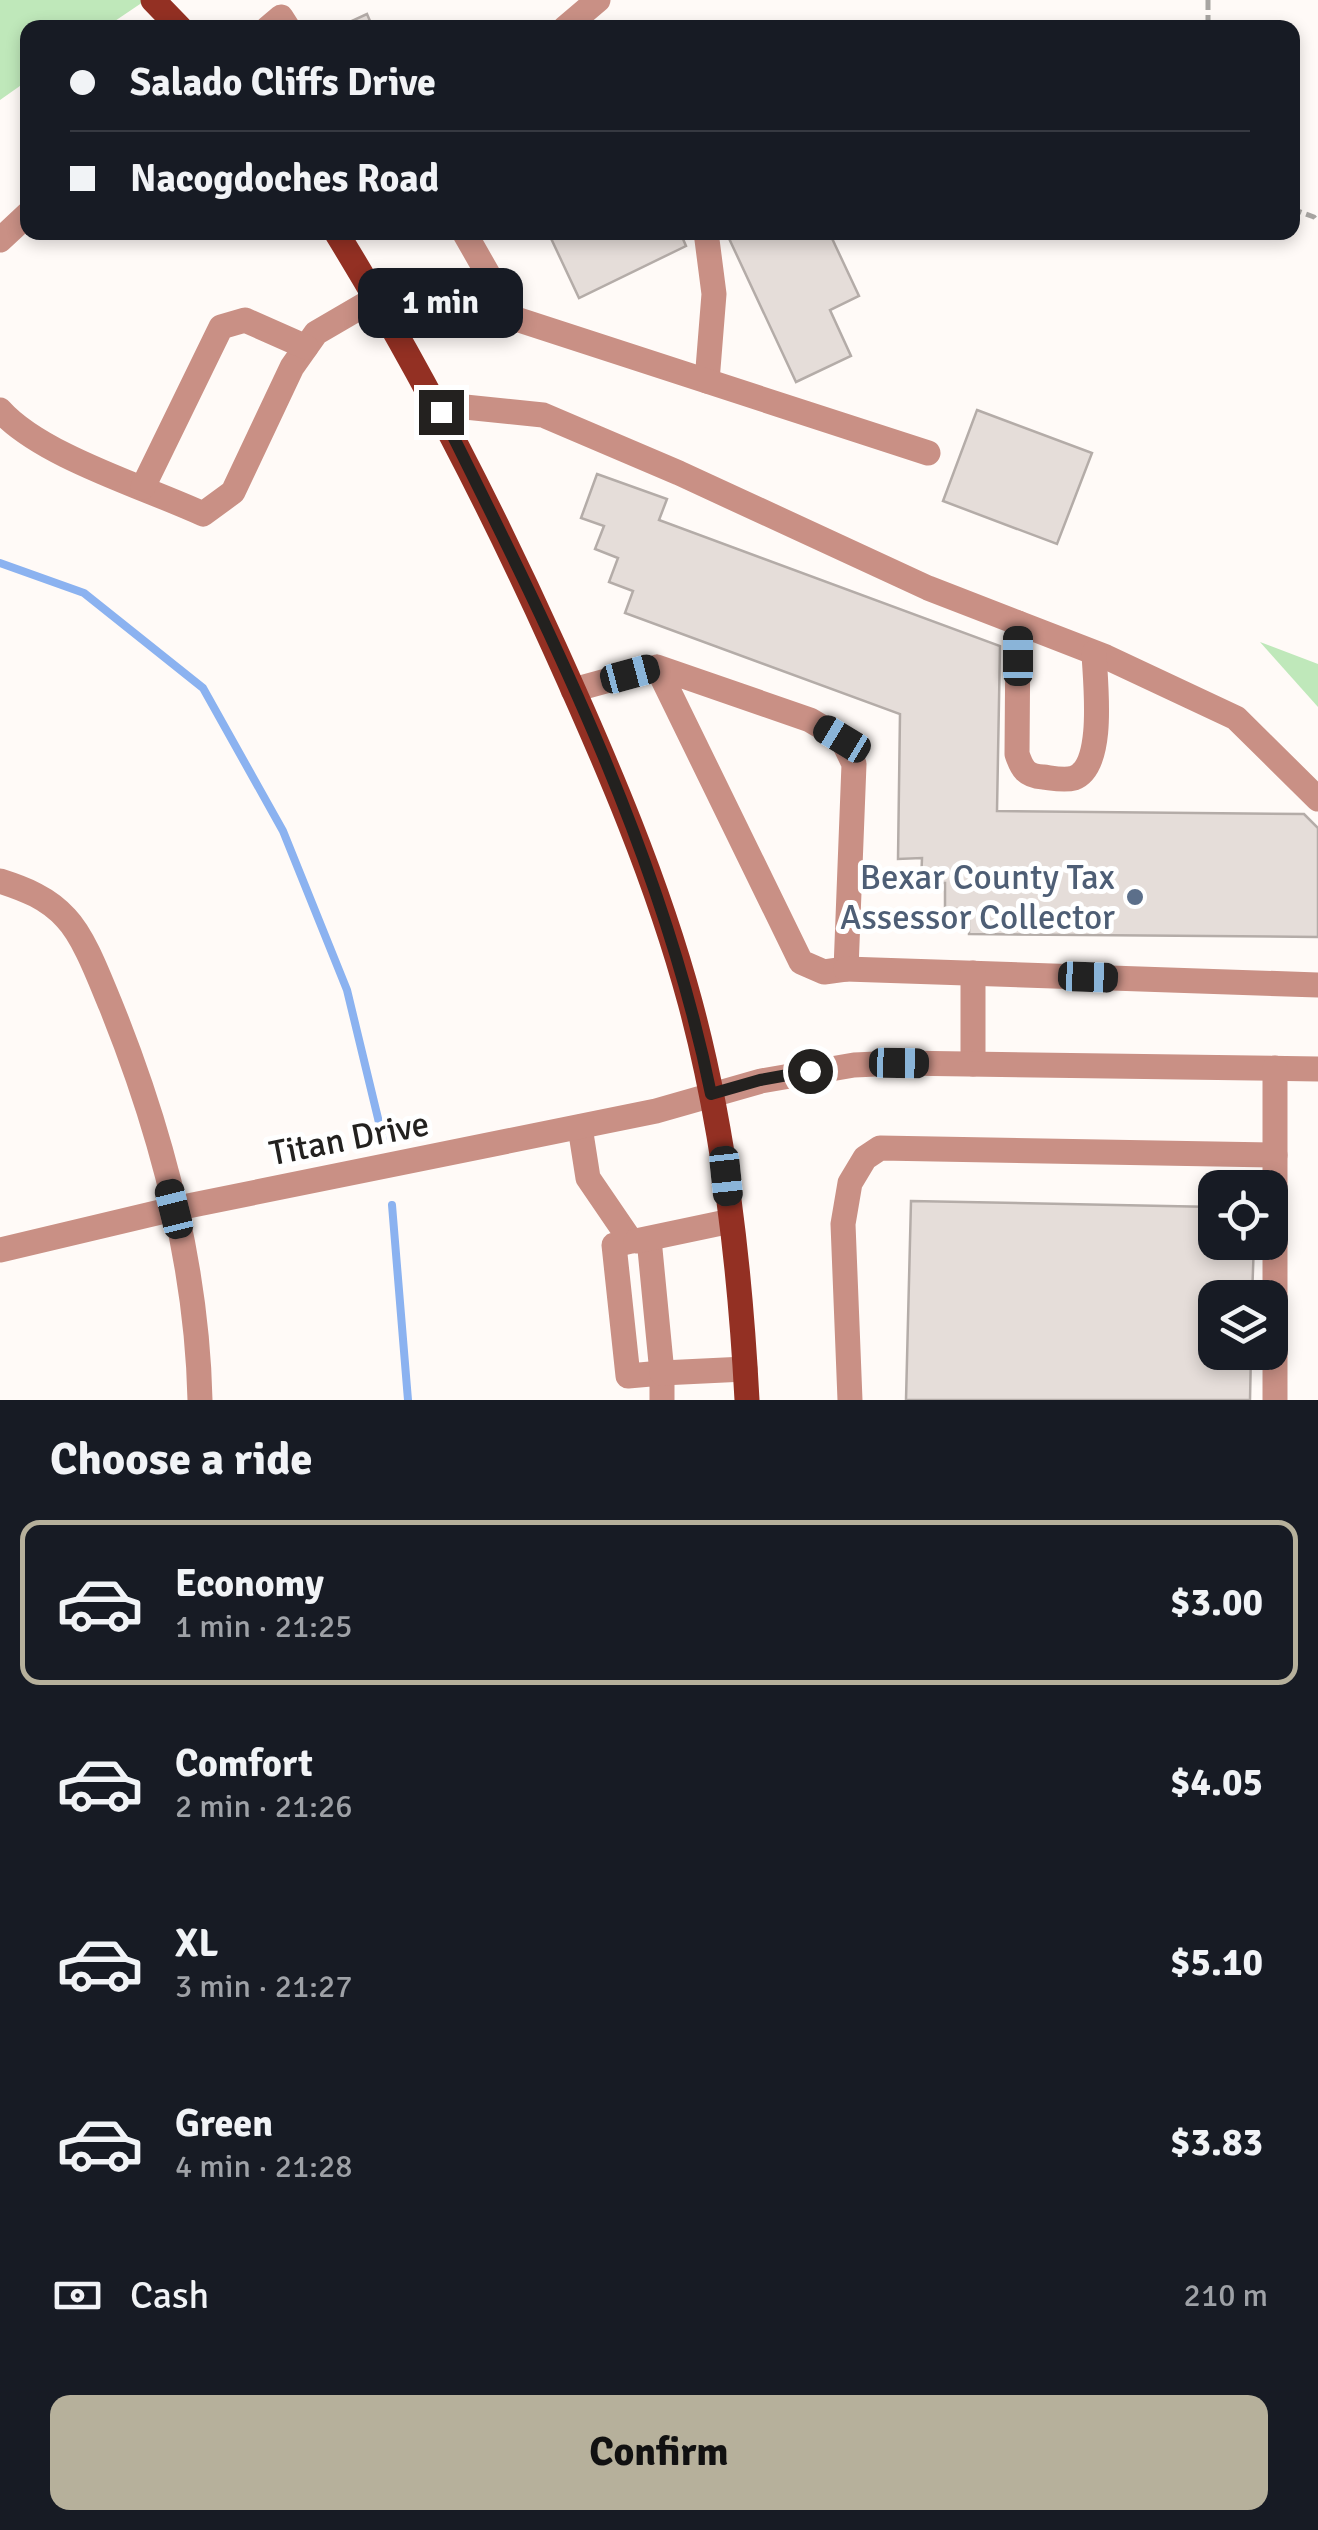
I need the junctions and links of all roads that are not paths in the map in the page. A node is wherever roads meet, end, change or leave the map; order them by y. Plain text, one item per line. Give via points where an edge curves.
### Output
1 (154, 0) edge
2 (598, 0) edge
3 (173, 20) edge
4 (575, 20) edge
5 (20, 221) edge
6 (0, 240) edge
7 (341, 240) edge
8 (469, 240) edge
9 (707, 240) edge
10 (376, 298) junction
11 (513, 318) junction
12 (306, 347) junction
13 (707, 381) junction
14 (436, 404) junction
15 (0, 410) edge
16 (928, 453) dead end
17 (143, 487) junction
18 (1018, 623) junction
19 (1094, 653) junction
20 (657, 667) junction
21 (574, 690) junction
22 (1318, 799) edge
23 (7, 883) edge
24 (846, 969) junction
25 (973, 973) junction
26 (1318, 985) edge
27 (972, 1064) junction
28 (1275, 1068) junction
29 (1318, 1069) edge
30 (711, 1094) junction
31 (580, 1127) junction
32 (1275, 1155) junction
33 (174, 1209) junction
34 (731, 1222) junction
35 (640, 1240) junction
36 (0, 1250) edge
37 (745, 1369) junction
38 (662, 1373) junction
39 (200, 1400) edge
40 (662, 1400) edge
41 (747, 1400) edge
42 (850, 1400) edge
43 (1275, 1400) edge

1 - 3 main road
2 - 4 street
5 - 6 street
7 - 10 main road
8 - 11 street
9 - 13 street via 714,294
10 - 11 street via 442,296
10 - 12 street via 316,333
10 - 14 main road
11 - 13 street
12 - 17 street via 233,492 203,514
12 - 17 street via 245,320 221,327
13 - 16 street
14 - 18 street via 543,415
14 - 21 main road
15 - 17 street via 14,426 75,459
18 - 19 street
18 - 19 street via 1018,754 1032,776 1064,780 1086,770 1096,728
19 - 22 street via 1236,718
20 - 21 street
20 - 24 street via 801,962 824,972
20 - 24 street via 810,720 842,739 854,764
21 - 30 main road via 642,850 690,1000
23 - 33 street via 46,900 68,919 96,968 155,1131
24 - 25 street
25 - 26 street
25 - 27 street
27 - 28 street, Titan Drive
27 - 30 street, Titan Drive via 854,1064
28 - 29 street, Titan Drive
28 - 32 street
30 - 31 street, Titan Drive
30 - 34 main road
31 - 33 street, Titan Drive
31 - 35 street via 588,1178
32 - 42 street via 880,1148 850,1183 843,1224
32 - 43 street
33 - 36 street, Titan Drive
33 - 39 street via 199,1350
34 - 35 street
34 - 37 main road
35 - 38 street
35 - 38 street via 614,1245 628,1376
37 - 38 street
37 - 41 main road
38 - 40 street

